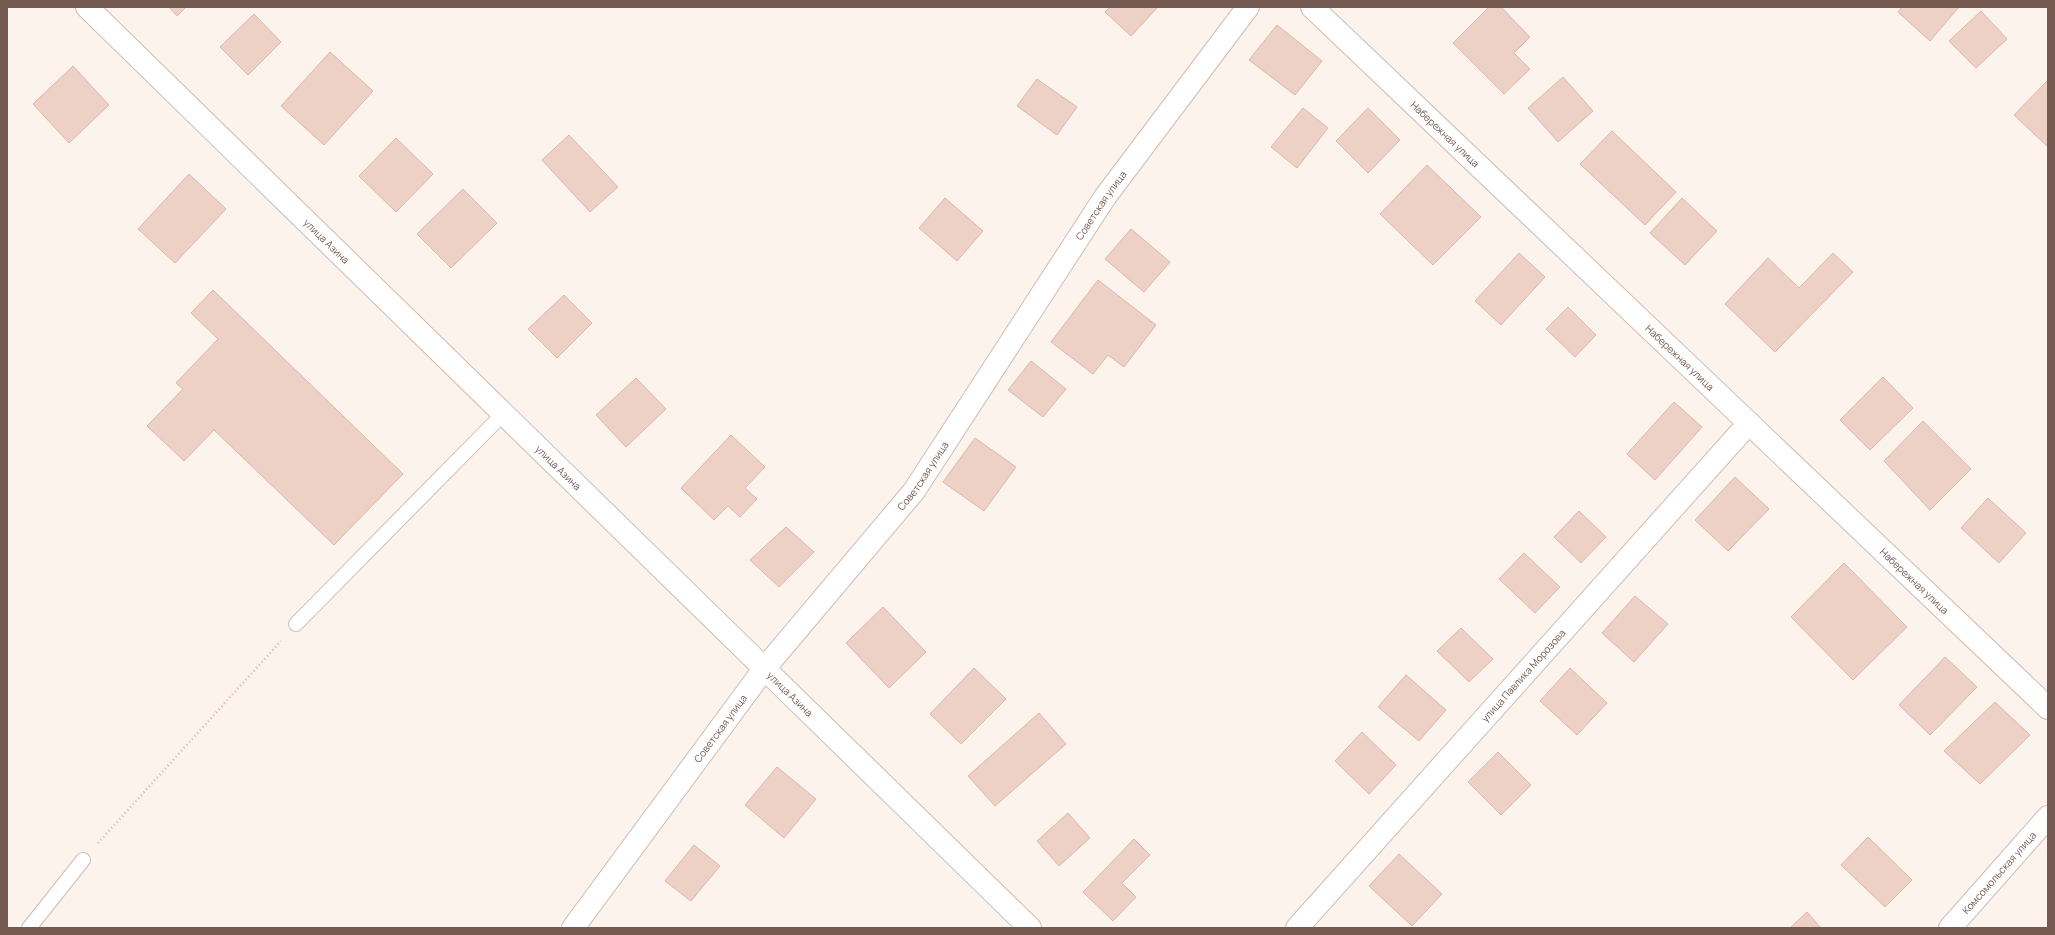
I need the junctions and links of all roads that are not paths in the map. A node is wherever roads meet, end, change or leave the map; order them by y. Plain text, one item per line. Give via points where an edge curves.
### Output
1 (87, 7) edge
2 (1248, 7) edge
3 (1312, 7) edge
4 (503, 414) junction
5 (1749, 423) junction
6 (296, 624) road end
7 (764, 669) junction
8 (2048, 708) edge
9 (2048, 817) edge
10 (83, 860) road end
11 (29, 928) edge
12 (573, 928) edge
13 (1030, 928) edge
14 (1297, 928) edge
15 (1950, 928) edge

1 - 4 street, улица Азина
2 - 7 street, Советская улица via 1105,196 914,490
3 - 5 street, Набережная улица
4 - 6 lane
4 - 7 street, улица Азина
5 - 8 street, Набережная улица
5 - 14 street, улица Павлика Морозова
7 - 12 street, Советская улица
7 - 13 street, улица Азина
9 - 15 street, Комсомольская улица
10 - 11 lane

